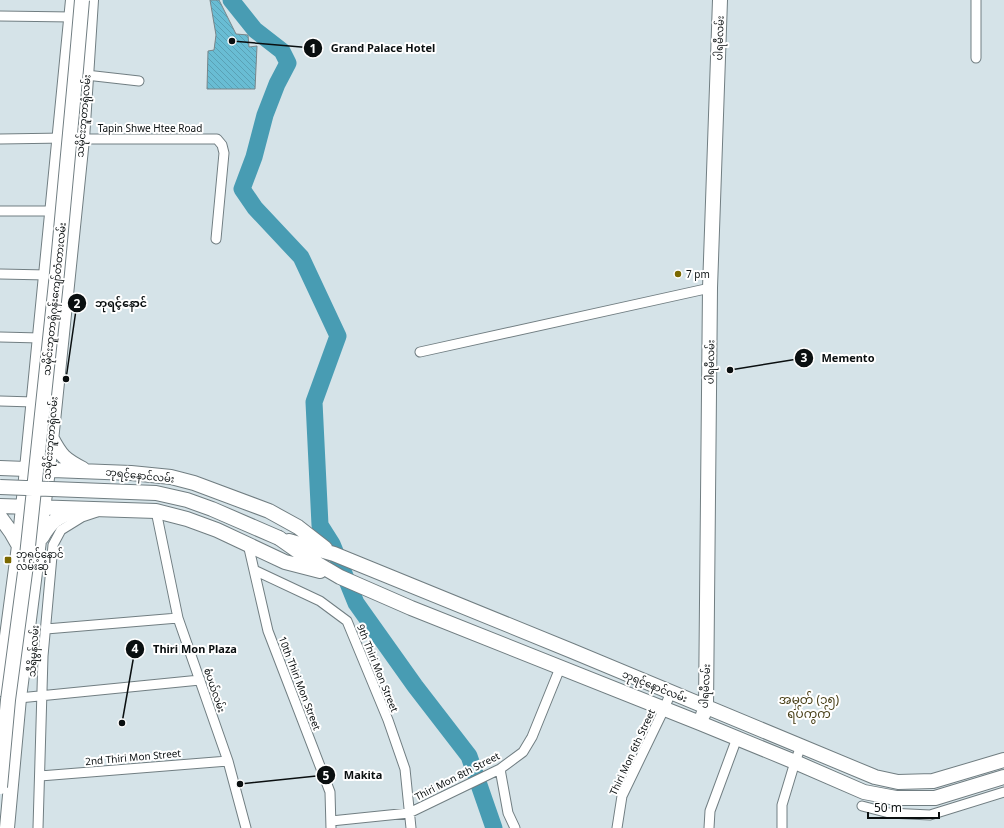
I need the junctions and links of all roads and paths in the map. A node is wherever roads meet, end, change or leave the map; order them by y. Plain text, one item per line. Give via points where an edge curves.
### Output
1 (73, 0) edge
2 (82, 0) edge
3 (91, 0) edge
4 (720, 0) edge
5 (976, 0) edge
6 (0, 16) edge
7 (72, 17) junction
8 (976, 58) dead end
9 (86, 75) junction
10 (139, 80) dead end
11 (59, 138) junction
12 (0, 139) edge
13 (82, 139) junction
14 (0, 211) edge
15 (53, 211) junction
16 (216, 239) dead end
17 (0, 274) edge
18 (46, 278) junction
19 (66, 283) junction
20 (710, 288) junction
21 (0, 337) edge
22 (40, 338) junction
23 (420, 352) dead end
24 (0, 401) edge
25 (34, 402) junction
26 (51, 436) junction
27 (0, 468) edge
28 (27, 469) junction
29 (48, 470) junction
30 (85, 471) junction
31 (0, 487) edge
32 (0, 506) edge
33 (23, 507) junction
34 (43, 507) junction
35 (84, 509) junction
36 (108, 509) junction
37 (156, 511) junction
38 (0, 517) edge
39 (280, 538) junction
40 (40, 541) junction
41 (248, 544) junction
42 (19, 546) junction
43 (334, 554) junction
44 (254, 570) junction
45 (340, 577) junction
46 (5, 610) edge
47 (178, 618) junction
48 (46, 629) junction
49 (560, 668) junction
50 (627, 674) junction
51 (200, 680) junction
52 (0, 689) edge
53 (620, 691) junction
54 (671, 692) junction
55 (41, 695) junction
56 (19, 698) junction
57 (706, 707) junction
58 (664, 709) junction
59 (700, 723) junction
60 (737, 738) junction
61 (801, 746) junction
62 (1004, 760) edge
63 (228, 761) junction
64 (795, 762) junction
65 (500, 769) junction
66 (40, 776) junction
67 (1004, 777) edge
68 (0, 787) edge
69 (1004, 792) edge
70 (862, 806) dead end
71 (409, 813) junction
72 (331, 824) edge
73 (7, 828) edge
74 (38, 828) edge
75 (244, 828) edge
76 (411, 828) edge
77 (515, 828) edge
78 (617, 828) edge
79 (709, 828) edge
80 (782, 828) edge

1 - 7 main road, သမိုင်းဘူတာရုံလမ်း
2 - 68 main road, သမိုင်းဘူတာရုံဂုန်းကျော်တံတားလမ်း, bridge via 26,565 8,700
3 - 9 main road, သမိုင်းဘူတာရုံလမ်း
4 - 20 main road, ပါရမီလမ်း
5 - 8 street
6 - 7 street
7 - 11 main road, သမိုင်းဘူတာရုံလမ်း
9 - 10 street
9 - 13 main road, သမိုင်းဘူတာရုံလမ်း
11 - 12 street, Tapin Shwe Htee Road
11 - 13 street, Tapin Shwe Htee Road
11 - 15 main road, သမိုင်းဘူတာရုံလမ်း
13 - 16 street, Tapin Shwe Htee Road via 217,139 224,152
13 - 19 main road, သမိုင်းဘူတာရုံလမ်း
14 - 15 street
15 - 18 main road, သမိုင်းဘူတာရုံလမ်း
17 - 18 street
18 - 19 main road
18 - 22 main road, သမိုင်းဘူတာရုံလမ်း
19 - 26 main road, သမိုင်းဘူတာရုံလမ်း
20 - 23 street
20 - 57 main road, ပါရမီလမ်း
21 - 22 street
22 - 25 main road, သမိုင်းဘူတာရုံလမ်း
24 - 25 street
25 - 28 main road, သမိုင်းဘူတာရုံလမ်း
26 - 29 main road, သမိုင်းဘူတာရုံလမ်း
26 - 30 main road via 59,453
27 - 28 main road, ဘုရင့်နောင်လမ်း
28 - 29 main road, ဘုရင့်နောင်လမ်း
28 - 33 main road, သမိုင်းဘူတာရုံလမ်း
29 - 30 main road, ဘုရင့်နောင်လမ်း
29 - 34 main road, သမိုင်းဘူတာရုံလမ်း
30 - 43 main road, ဘုရင့်နောင်လမ်း via 158,475 194,483 269,511 298,527
31 - 39 main road, ဘုရင့်နောင်လမ်း, bridge via 156,493 212,509
32 - 33 main road, ဘုရင့်နောင်လမ်း
33 - 34 main road, ဘုရင့်နောင်လမ်း
33 - 42 main road, သမိုင်းဘူတာရုံလမ်း
34 - 35 main road, ဘုရင့်နောင်လမ်း
34 - 40 main road, သမိုင်းဘူတာရုံလမ်း
35 - 36 main road, ဘုရင့်နောင်လမ်း
35 - 40 main road via 65,514 49,524
36 - 37 main road, ဘုရင့်နောင်လမ်း
36 - 48 street, သီရိမွန်လမ်း via 82,516 61,530 53,545
37 - 41 main road, ဘုရင့်နောင်လမ်း via 187,519
37 - 47 street, စံပယ်လမ်း
38 - 42 main road
39 - 43 main road, ဘုရင့်နောင်လမ်း
39 - 45 main road, ဘုရင့်နောင်လမ်း
40 - 56 main road, သမိုင်းဘူတာရုံလမ်း
41 - 44 street, 10th Thiri Mon Street
41 - 45 main road, ဘုရင့်နောင်လမ်း via 285,562
42 - 46 main road, သမိုင်းဘူတာရုံလမ်း
43 - 50 main road, ဘုရင့်နောင်လမ်း
44 - 71 street, 9th Thiri Mon Street via 320,602 347,621 388,720 405,770
44 - 72 street, 10th Thiri Mon Street via 268,631 330,792
45 - 49 main road, ဘုရင့်နောင်လမ်း
46 - 52 main road, သမိုင်းဘူတာရုံလမ်း
47 - 48 street
47 - 51 street, စံပယ်လမ်း
48 - 55 street, သီရိမွန်လမ်း
49 - 53 main road, ဘုရင့်နောင်လမ်း
49 - 65 street, Thiri Mon 8th Street via 524,752
50 - 53 main road
50 - 54 main road, ဘုရင့်နောင်လမ်း
51 - 55 street
51 - 63 street, စံပယ်လမ်း
53 - 58 main road, ဘုရင့်နောင်လမ်း
54 - 57 main road, ဘုရင့်နောင်လမ်း
54 - 58 street, Thiri Mon 6th Street
55 - 56 street
55 - 66 street, သီရိမွန်လမ်း
56 - 73 main road, သမိုင်းဘူတာရုံလမ်း
57 - 59 main road, ပါရမီလမ်း
57 - 61 main road, ဘုရင့်နောင်လမ်း
58 - 59 main road, ဘုရင့်နောင်လမ်း
58 - 78 street, Thiri Mon 6th Street via 622,796
59 - 60 main road, ဘုရင့်နောင်လမ်း
60 - 64 main road, ဘုရင့်နောင်လမ်း
60 - 79 street via 710,811
61 - 62 main road, ဘုရင့်နောင်လမ်း via 875,778 898,782 933,781
61 - 64 street
63 - 66 street, 2nd Thiri Mon Street
63 - 75 street, စံပယ်လမ်း
64 - 67 main road, ဘုရင့်နောင်လမ်း via 864,792 896,798 935,798
64 - 80 street via 782,805
65 - 71 street, Thiri Mon 8th Street
65 - 77 street via 508,813
66 - 74 street, သီရိမွန်လမ်း
69 - 70 street via 930,815 889,813
71 - 72 street, Thiri Mon 8th Street
71 - 76 street, 9th Thiri Mon Street

